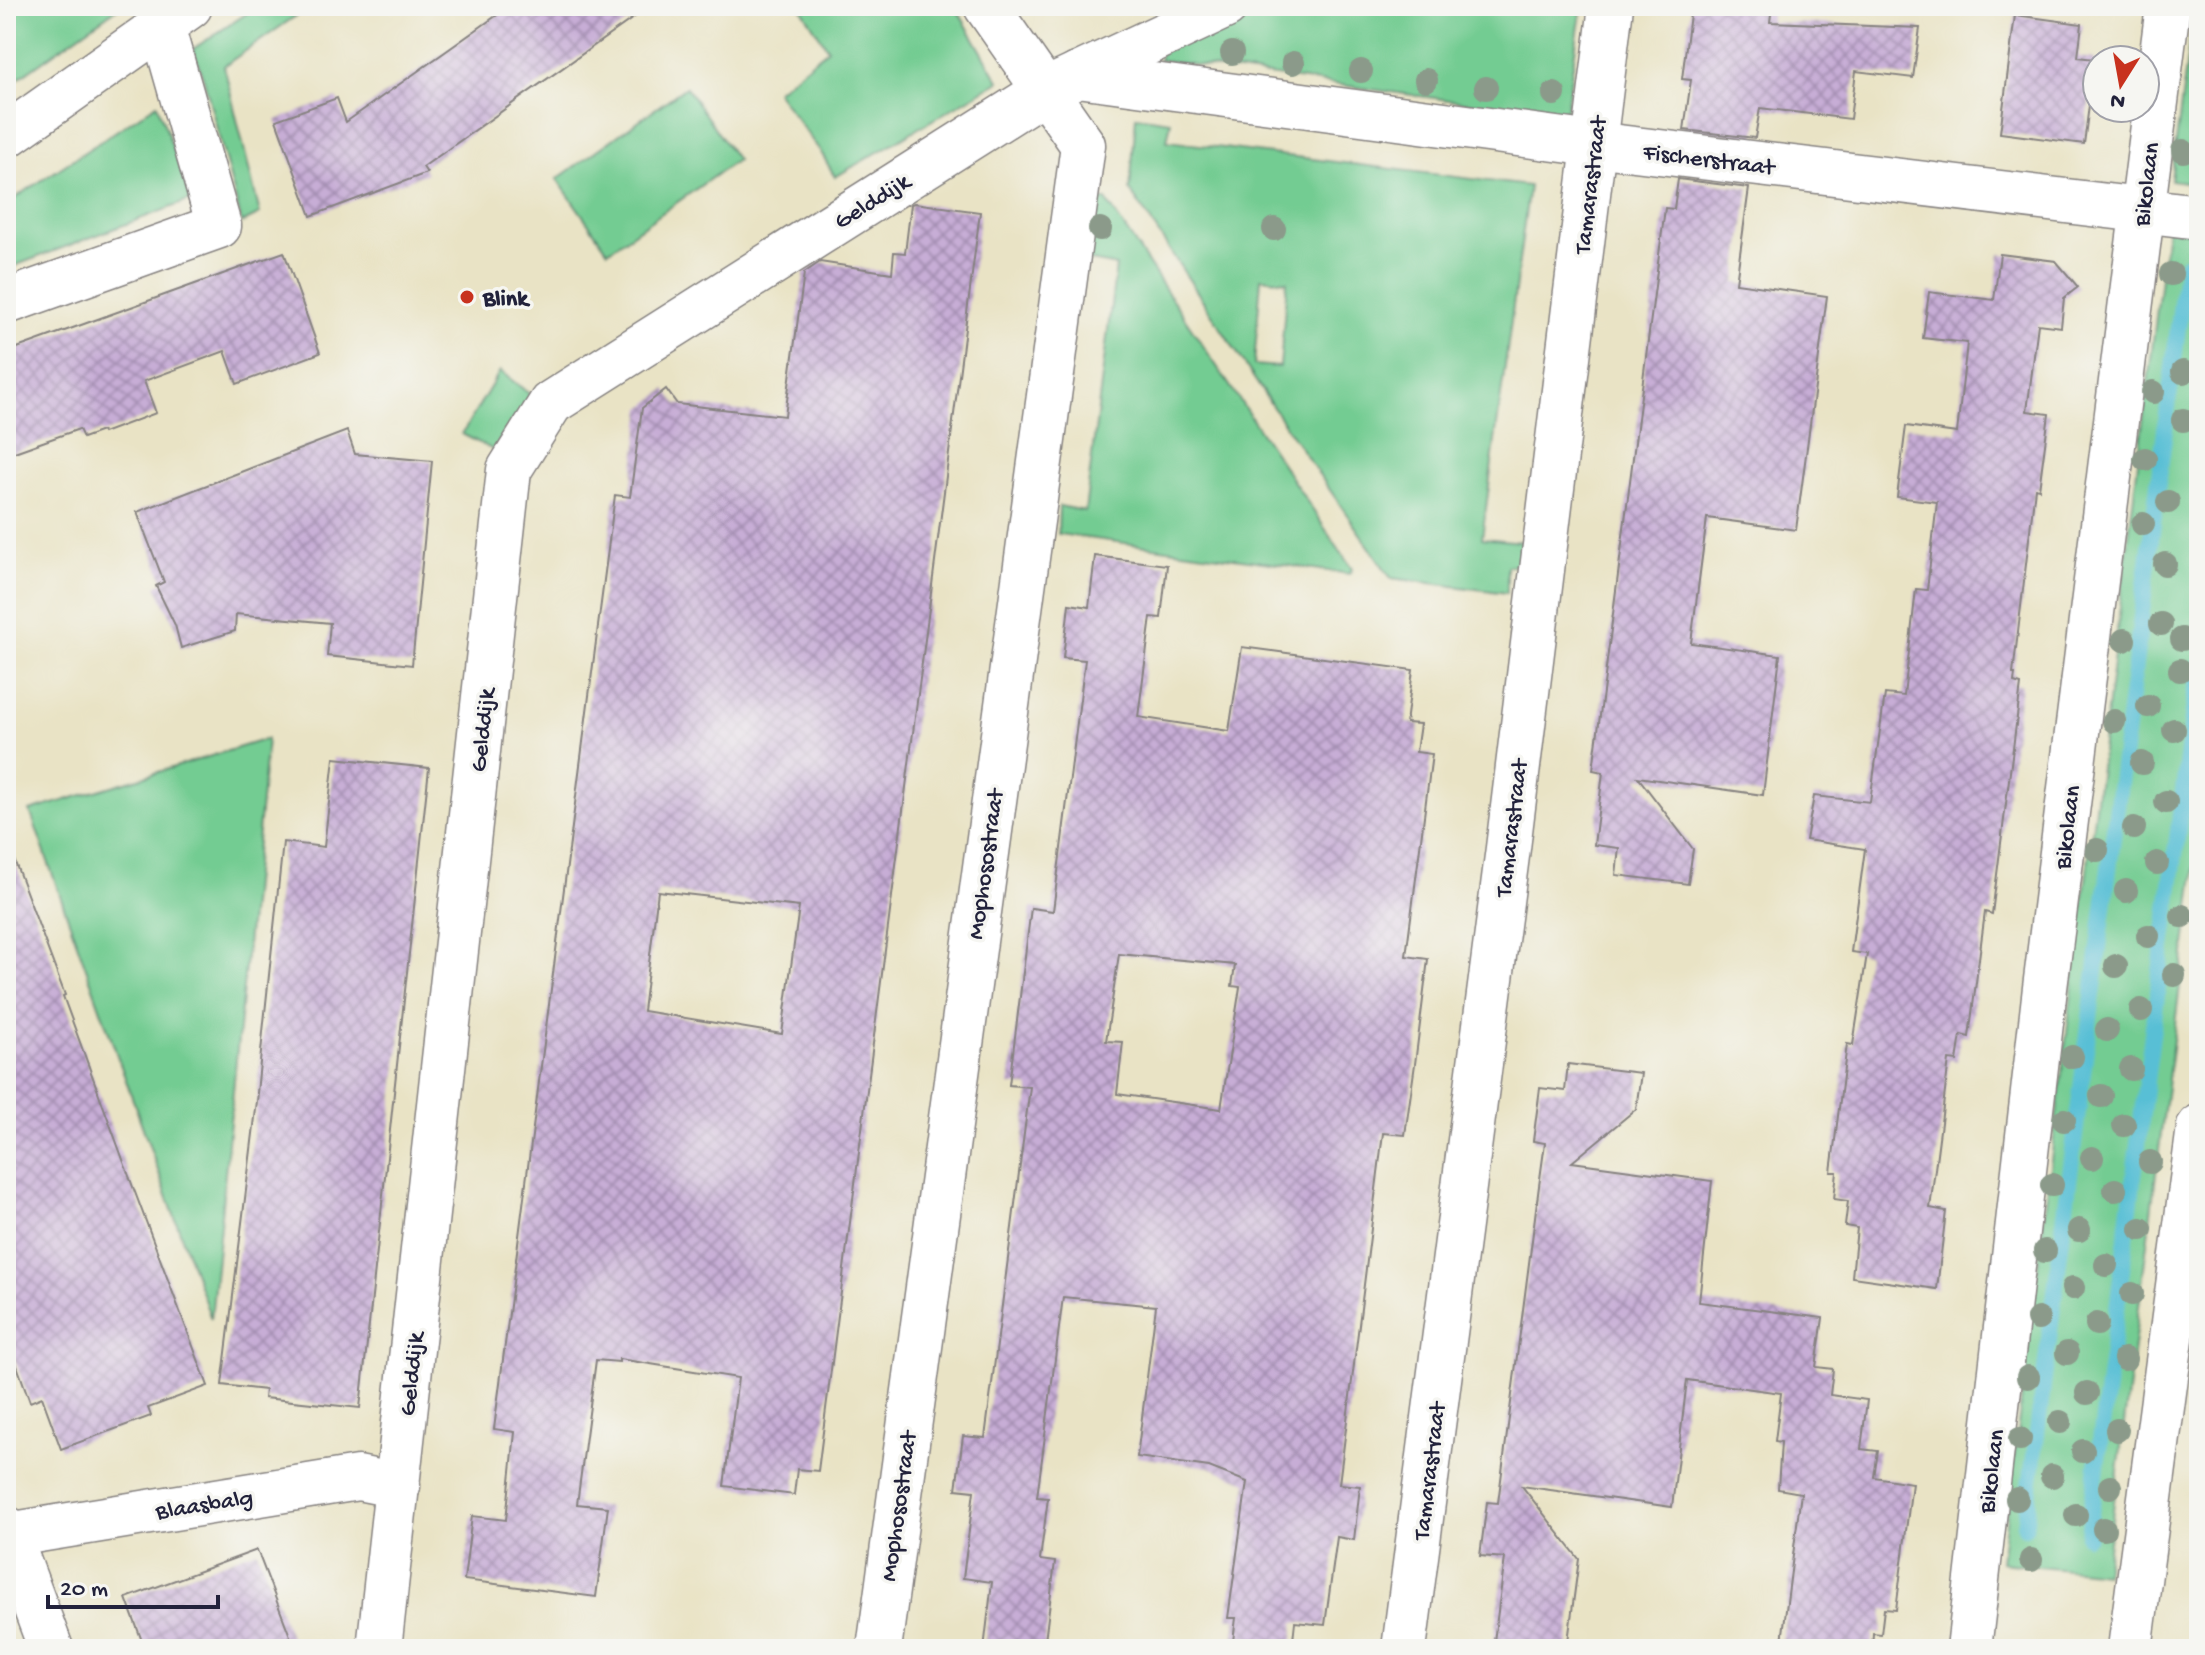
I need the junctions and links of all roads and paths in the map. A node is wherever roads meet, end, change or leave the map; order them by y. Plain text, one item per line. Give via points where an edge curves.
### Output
1 (986, 6) edge
2 (1226, 6) edge
3 (1611, 6) edge
4 (2168, 6) edge
5 (176, 16) edge
6 (1061, 83) junction
7 (6, 136) edge
8 (1593, 144) junction
9 (2142, 211) junction
10 (2199, 217) edge
11 (6, 302) edge
12 (2199, 1127) edge
13 (398, 1486) junction
14 (7, 1532) edge
15 (51, 1649) edge
16 (379, 1649) edge
17 (879, 1649) edge
18 (1404, 1649) edge
19 (1969, 1649) edge
20 (2130, 1649) edge

1 - 6 street, Mophosostraat
2 - 6 street, Gelddijk
3 - 8 street, Tamarastraat
4 - 9 street, Bikolaan
5 - 7 street
5 - 11 street via 219,226
6 - 8 street, Fischerstraat
6 - 13 street, Gelddijk via 551,403 509,470
6 - 17 street, Mophosostraat via 1083,145
8 - 9 street, Fischerstraat
8 - 18 street, Tamarastraat
9 - 10 street, Fischerstraat
9 - 19 street, Bikolaan
12 - 20 street
13 - 14 street, Blaasbalg via 358,1478
13 - 16 street, Gelddijk
14 - 15 street

